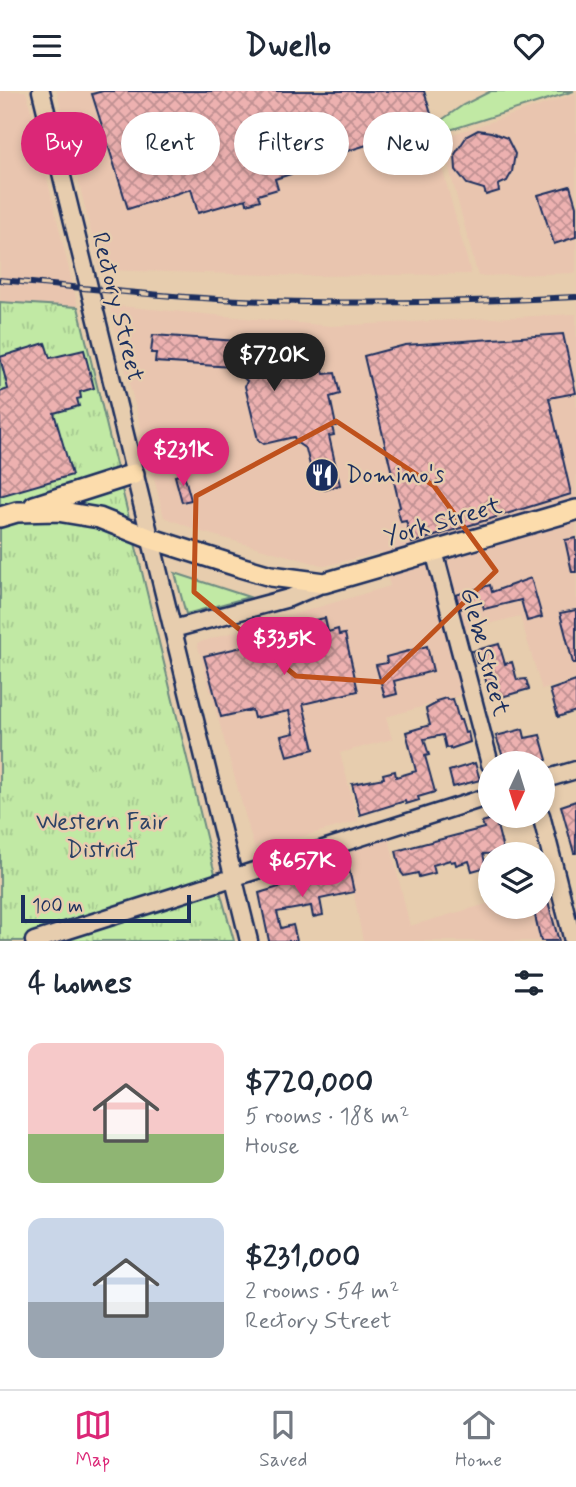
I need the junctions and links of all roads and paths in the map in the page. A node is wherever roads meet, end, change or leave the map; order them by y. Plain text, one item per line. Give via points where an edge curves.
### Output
1 (41, 91) edge
2 (134, 474) junction
3 (576, 510) edge
4 (8, 515) edge
5 (149, 538) junction
6 (434, 551) junction
7 (324, 583) junction
8 (173, 629) junction
9 (487, 751) edge
10 (576, 770) edge
11 (555, 776) edge
12 (478, 800) edge
13 (544, 828) edge
14 (233, 878) junction
15 (34, 941) edge
16 (249, 941) edge
17 (573, 941) edge

1 - 2 street, Rectory Street
2 - 4 main road
2 - 5 street, Rectory Street
3 - 6 main road, York Street
4 - 5 main road, York Street via 57,511 99,518
5 - 7 main road, York Street via 271,576
5 - 8 street, Rectory Street
6 - 7 main road, York Street
6 - 9 street, Glebe Street
7 - 8 street, York Street via 289,598
8 - 14 street, Rectory Street
10 - 11 street
12 - 14 street
13 - 17 street
14 - 15 street
14 - 16 street, Rectory Street

